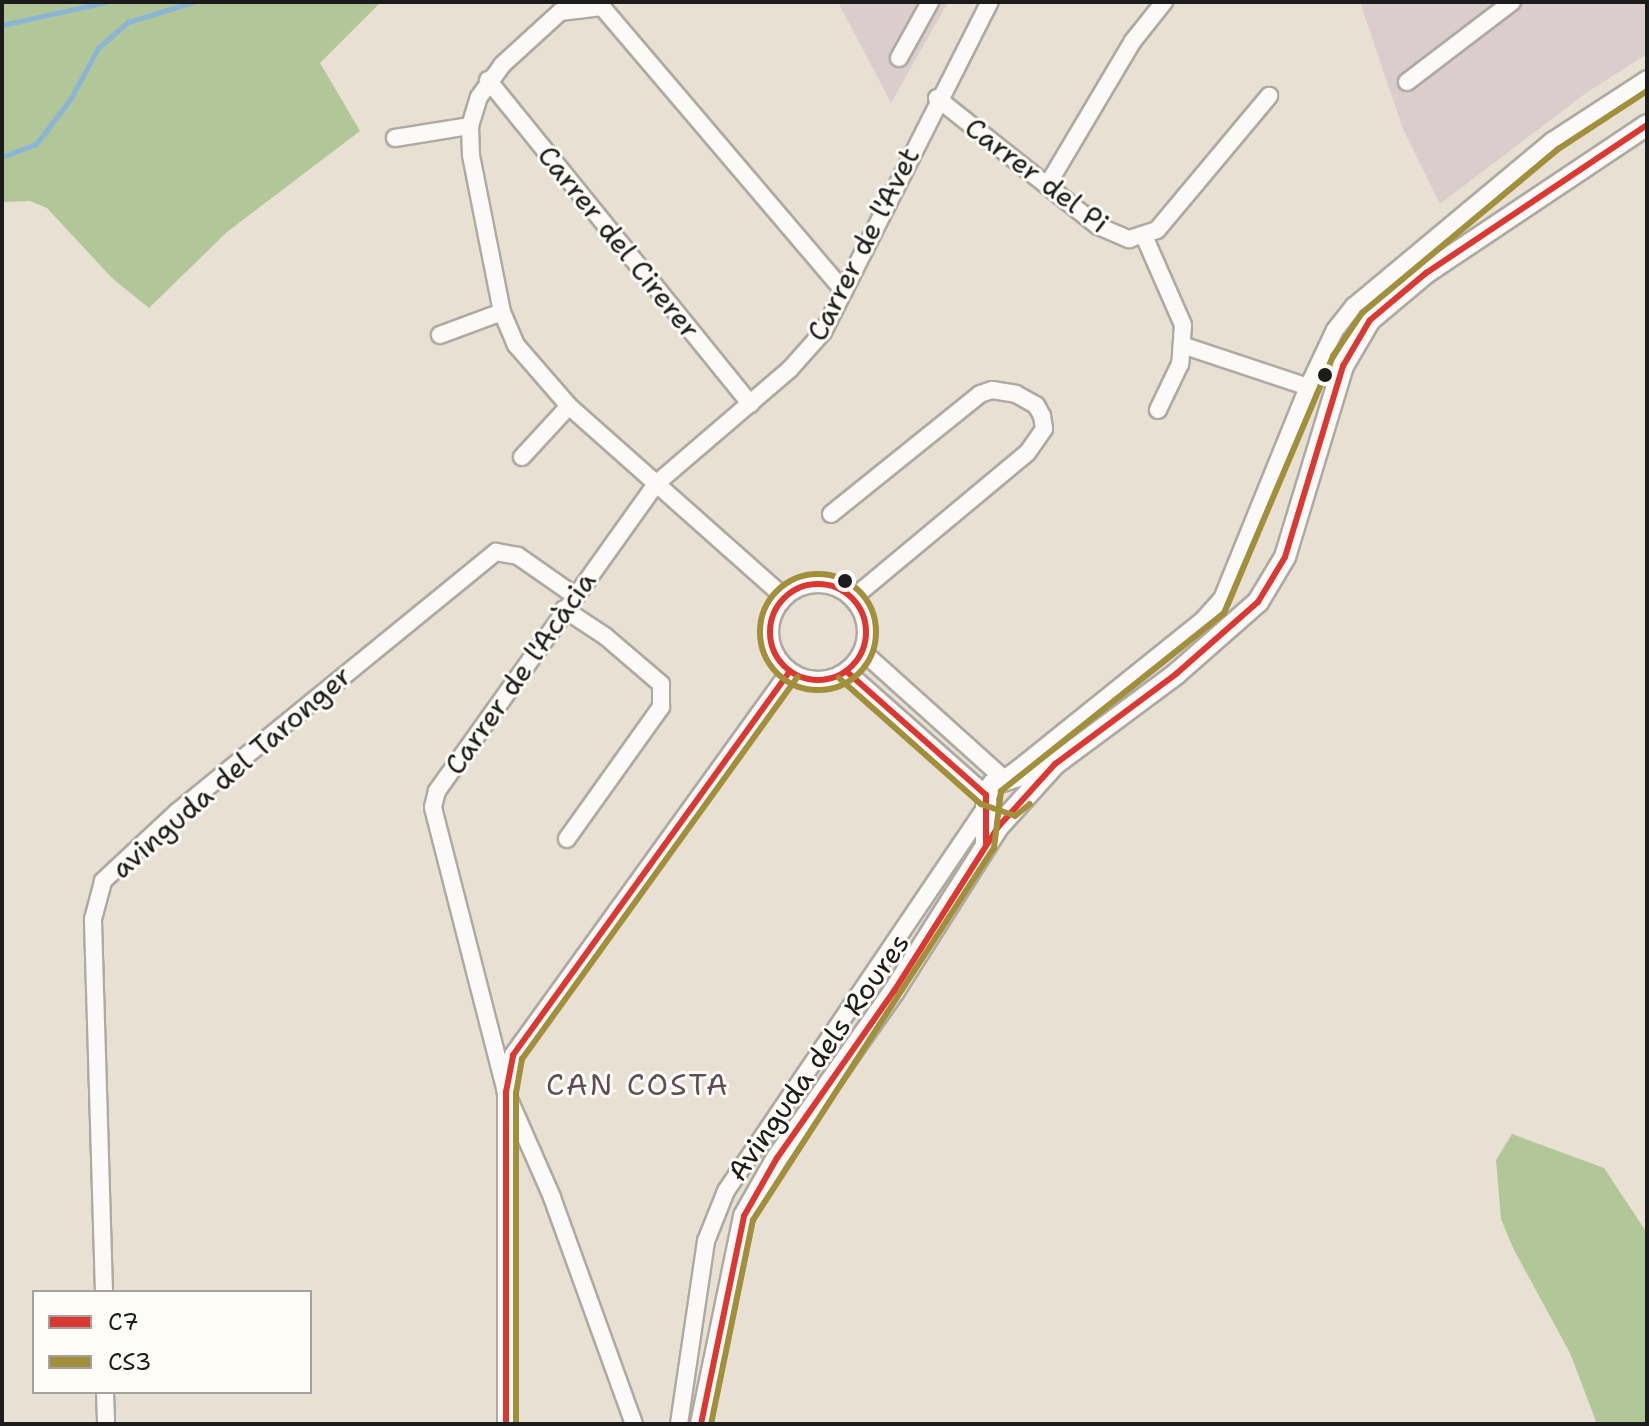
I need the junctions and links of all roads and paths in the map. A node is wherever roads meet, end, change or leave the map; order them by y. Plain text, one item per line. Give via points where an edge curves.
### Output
1 (930, 2) edge
2 (990, 2) edge
3 (1164, 2) edge
4 (1512, 2) edge
5 (556, 7) edge
6 (899, 58) dead end
7 (1647, 79) edge
8 (488, 80) junction
9 (1407, 82) dead end
10 (1269, 96) dead end
11 (937, 98) junction
12 (1647, 125) edge
13 (470, 126) junction
14 (395, 138) dead end
15 (1048, 184) junction
16 (1144, 236) junction
17 (844, 291) junction
18 (502, 312) junction
19 (440, 335) dead end
20 (1182, 345) junction
21 (1308, 387) junction
22 (750, 404) junction
23 (569, 406) junction
24 (1158, 410) dead end
25 (522, 457) dead end
26 (657, 483) junction
27 (831, 514) dead end
28 (784, 597) junction
29 (853, 598) junction
30 (569, 602) junction
31 (862, 651) junction
32 (790, 671) junction
33 (846, 671) junction
34 (1055, 764) junction
35 (1004, 779) junction
36 (987, 799) junction
37 (1015, 806) junction
38 (567, 839) dead end
39 (986, 843) junction
40 (506, 1092) junction
41 (104, 1290) edge
42 (105, 1394) edge
43 (106, 1424) edge
44 (506, 1424) edge
45 (634, 1424) edge
46 (679, 1424) edge
47 (701, 1424) edge

1 - 6 street
2 - 11 street, Carrer de l'Avet
3 - 15 street via 1133,41
4 - 9 street
5 - 8 street
5 - 17 street via 602,7 617,20
7 - 21 street via 1552,141 1354,306 1335,330
8 - 13 street
8 - 22 street, Carrer del Cirerer
10 - 16 street, Carrer del Pi via 1157,230
11 - 15 street, Carrer del Pi
11 - 17 street, Carrer de l'Avet
12 - 34 street via 1390,300 1354,341 1333,390 1285,557 1258,602 1176,674
13 - 14 street
13 - 18 street
15 - 16 street, Carrer del Pi via 1098,226 1129,239
16 - 20 street via 1183,325
17 - 22 street, Carrer de l'Avet via 808,350
18 - 19 street
18 - 23 street via 527,361
20 - 21 street
20 - 24 street via 1180,364
21 - 35 street via 1216,607
22 - 26 street, Carrer de l'Avet
23 - 25 street
23 - 26 street
26 - 28 street
26 - 30 street, Carrer de l'Acàcia
27 - 29 street via 980,394 1016,394 1036,405 1042,416 1044,429 1027,453
28 - 29 street via 812,584 841,589
28 - 32 street via 770,622 770,637
29 - 31 street via 866,625
30 - 38 street via 661,684 661,707
30 - 40 street, Carrer de l'Acàcia via 446,775 433,807
30 - 41 street, avinguda del Taronger via 518,556 496,552 177,812 103,881 93,919
31 - 33 street
31 - 35 street
32 - 33 street via 817,680
32 - 40 street via 513,1055
33 - 36 street
34 - 35 street
34 - 37 street
35 - 36 street
35 - 37 street
36 - 37 street
36 - 39 street
36 - 46 street, Avinguda dels Roures via 917,915 726,1191 706,1241
37 - 39 street
39 - 47 street via 744,1216
40 - 44 street
40 - 45 street, Carrer de l'Acàcia via 552,1197
42 - 43 street

